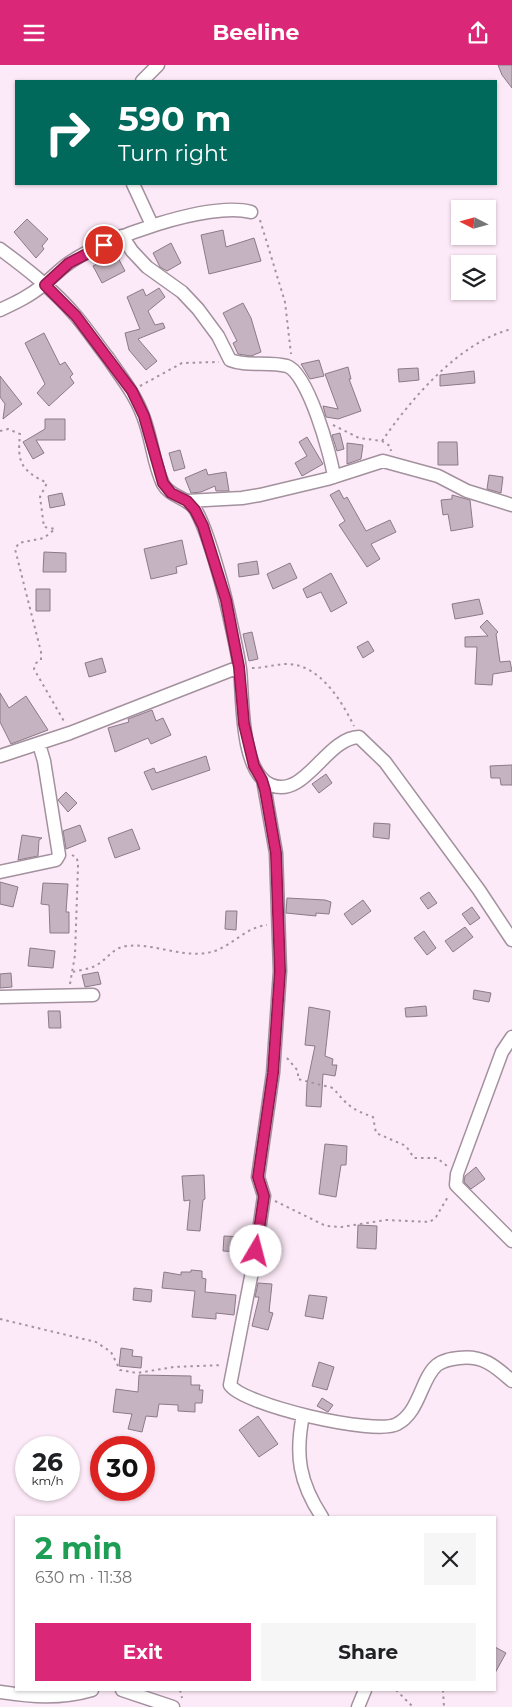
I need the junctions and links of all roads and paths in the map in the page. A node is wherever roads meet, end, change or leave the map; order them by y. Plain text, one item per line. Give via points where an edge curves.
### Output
1 (158, 65) edge
2 (143, 80) edge
3 (133, 185) edge
4 (251, 212) joint
5 (152, 225) junction
6 (122, 236) junction
7 (0, 249) edge
8 (45, 285) junction
9 (0, 310) edge
10 (512, 329) edge
11 (230, 360) junction
12 (292, 368) junction
13 (132, 391) junction
14 (317, 418) junction
15 (0, 431) edge
16 (382, 441) junction
17 (393, 462) junction
18 (334, 477) junction
19 (187, 501) junction
20 (512, 505) edge
21 (239, 667) junction
22 (70, 733) junction
23 (359, 737) junction
24 (39, 745) junction
25 (0, 755) edge
26 (262, 780) junction
27 (59, 855) junction
28 (0, 872) edge
29 (280, 923) junction
30 (512, 940) edge
31 (73, 971) junction
32 (93, 995) dead end
33 (0, 997) edge
34 (64, 997) junction
35 (512, 1037) edge
36 (275, 1045) junction
37 (456, 1180) junction
38 (264, 1196) junction
39 (512, 1241) edge
40 (0, 1319) edge
41 (234, 1364) junction
42 (512, 1381) edge
43 (303, 1415) junction
44 (321, 1516) edge
45 (87, 1691) edge
46 (125, 1691) edge
47 (365, 1691) edge
48 (397, 1691) edge
49 (443, 1691) edge
50 (0, 1692) edge
51 (173, 1707) edge
52 (358, 1707) edge
53 (413, 1707) edge
54 (444, 1707) edge

1 - 2 street
3 - 5 street
4 - 5 street via 233,209
4 - 12 path via 262,223 285,302
5 - 6 street
6 - 8 street via 69,263
6 - 11 street via 148,267 182,292 198,309 218,336
7 - 8 street
8 - 9 street
8 - 13 street via 76,316
10 - 16 path via 502,331 462,354 434,375
11 - 12 street
11 - 13 path via 182,363
12 - 14 street via 309,396
13 - 19 street via 144,416 163,483 171,493
14 - 16 path via 359,439
14 - 18 street
15 - 22 path via 8,429 20,434 18,453 26,472 47,483 40,497 44,527 55,529 44,538 18,543 15,549 41,652 41,660 34,669
16 - 17 path via 390,446
17 - 18 street via 376,462
17 - 20 street
18 - 19 street via 242,498
19 - 21 street via 203,526 226,600
21 - 22 street
21 - 23 path via 286,664 310,671 336,695
21 - 26 street via 247,741
22 - 24 street
23 - 26 street via 343,740 292,784 272,785
23 - 30 street via 385,761
24 - 25 street
24 - 27 street
26 - 29 street via 276,853
27 - 28 street via 56,860
27 - 31 path via 74,856 78,866
29 - 31 path via 255,926 206,954 140,945 124,946 115,949 94,967
29 - 36 street
31 - 34 path
32 - 34 street
33 - 34 street
35 - 37 street via 502,1052
36 - 37 path via 298,1071 298,1079 333,1088 347,1105 373,1117 376,1133 406,1146 417,1159 440,1159
36 - 38 street via 258,1177
37 - 38 path via 430,1223 386,1220 326,1226
37 - 39 street
38 - 41 street
40 - 41 path via 96,1342 112,1352 120,1370 137,1373 174,1367
41 - 43 street via 230,1380 232,1389
42 - 43 street via 482,1359 442,1361 432,1371 407,1417 397,1424 380,1428
43 - 44 street via 298,1447 300,1467
45 - 50 street via 36,1698
46 - 51 street
47 - 52 street
48 - 53 path
49 - 54 path

